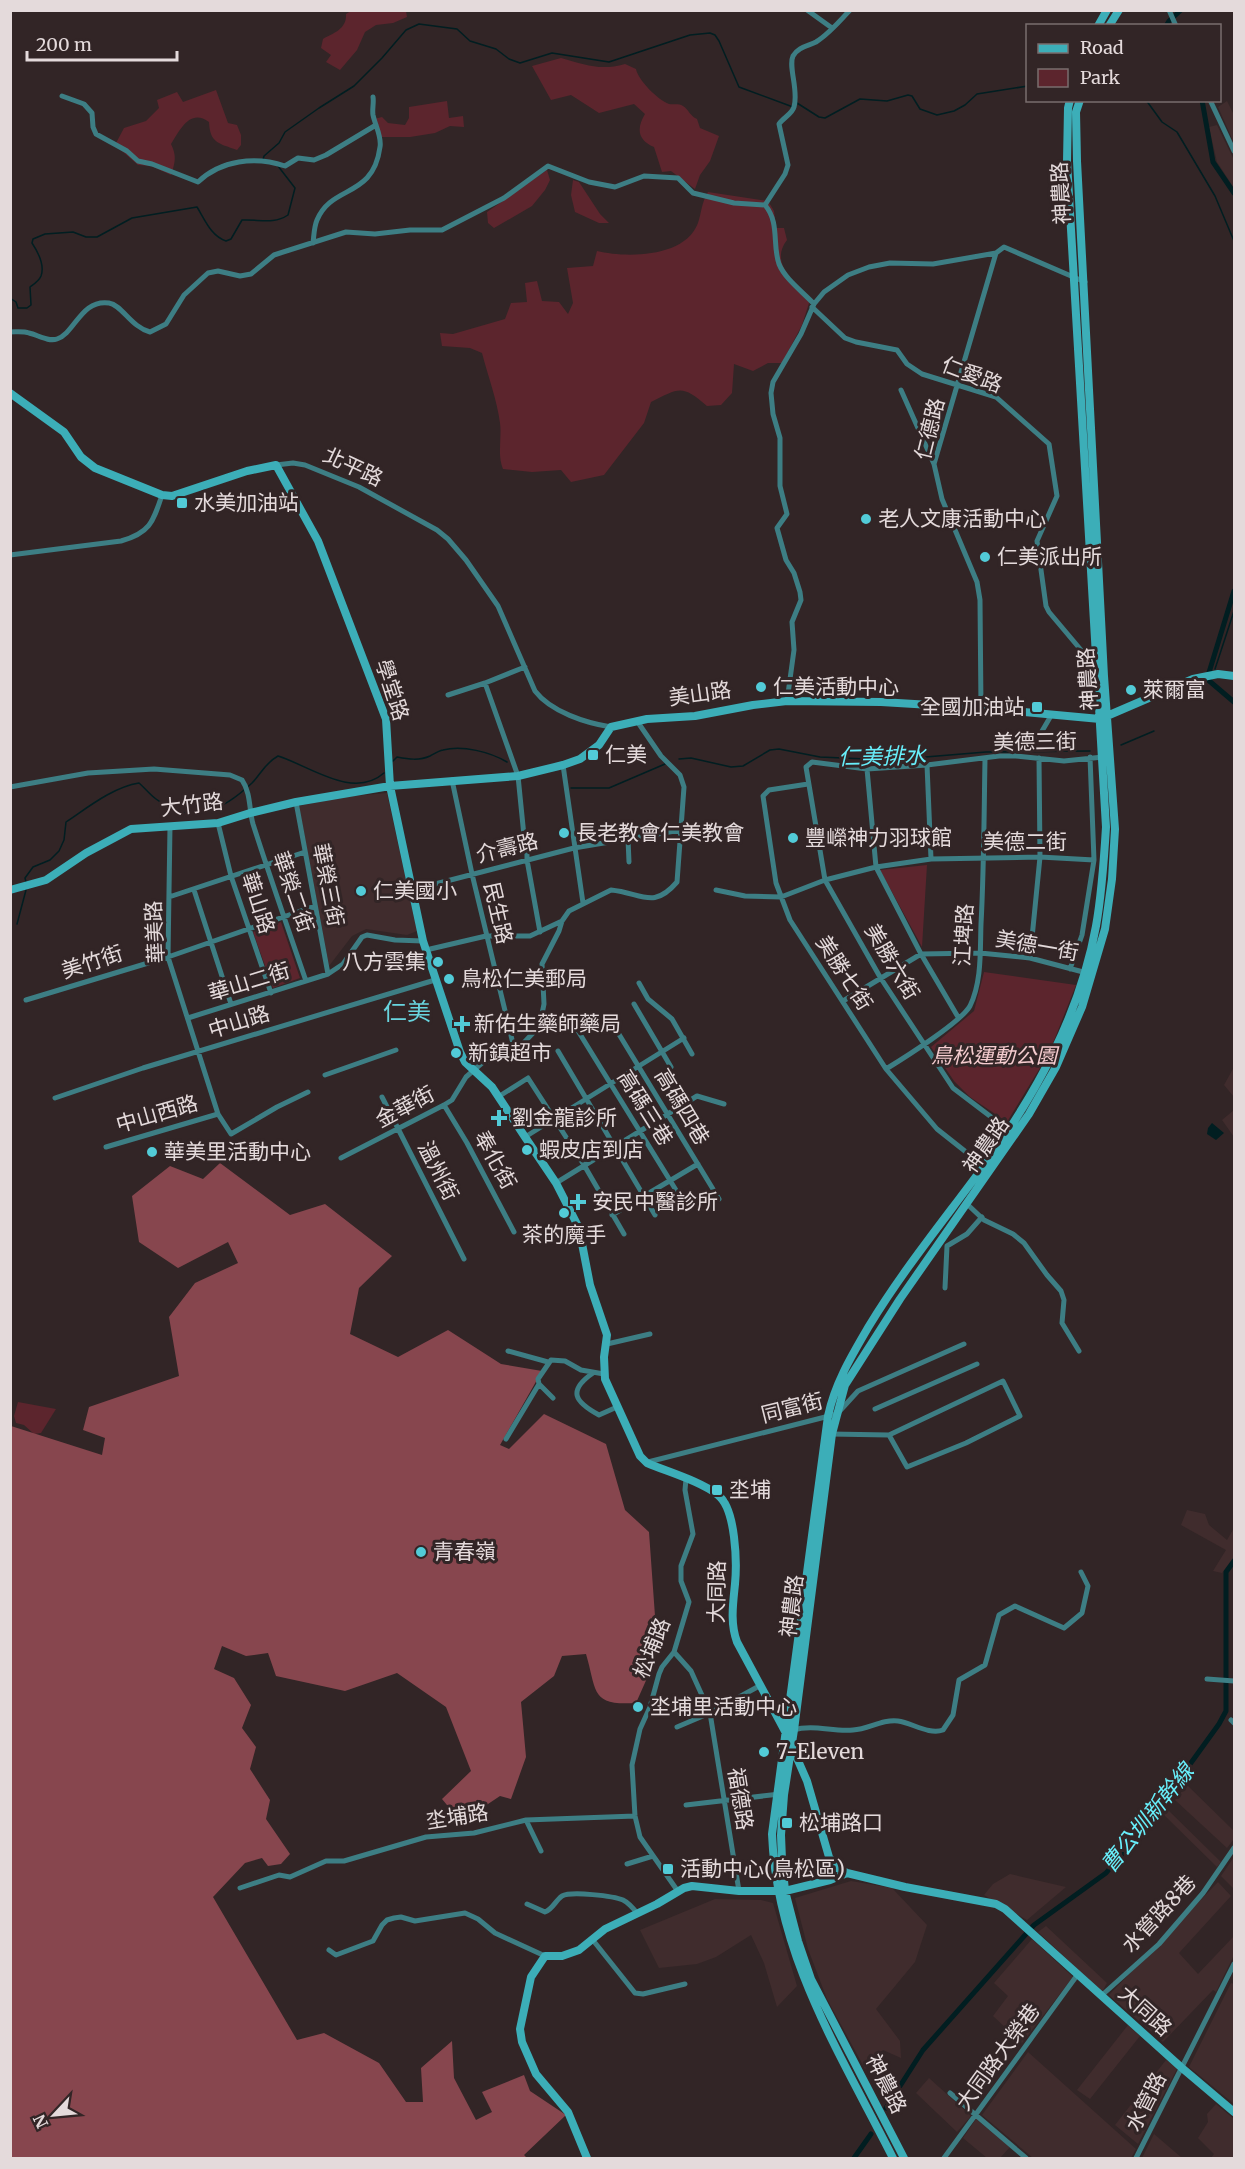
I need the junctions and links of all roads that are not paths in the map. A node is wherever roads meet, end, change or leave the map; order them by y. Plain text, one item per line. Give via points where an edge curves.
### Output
1 (807, 10) edge
2 (850, 10) edge
3 (1107, 10) edge
4 (1119, 10) edge
5 (1169, 10) edge
6 (1099, 24) edge
7 (1110, 24) edge
8 (1175, 24) edge
9 (832, 28) junction
10 (62, 96) dead end
11 (373, 97) dead end
12 (1070, 102) edge
13 (1079, 102) edge
14 (1211, 102) edge
15 (376, 124) junction
16 (1234, 151) edge
17 (765, 205) junction
18 (314, 243) junction
19 (996, 253) junction
20 (1074, 278) junction
21 (1085, 282) junction
22 (813, 305) junction
23 (10, 332) edge
24 (958, 385) junction
25 (901, 390) dead end
26 (10, 393) edge
27 (934, 464) junction
28 (276, 465) junction
29 (162, 495) junction
30 (10, 555) edge
31 (525, 667) junction
32 (1096, 668) junction
33 (1104, 676) junction
34 (1234, 676) edge
35 (485, 683) junction
36 (448, 695) dead end
37 (787, 701) junction
38 (981, 708) junction
39 (1052, 714) junction
40 (1104, 718) junction
41 (637, 721) junction
42 (611, 727) junction
43 (1038, 738) dead end
44 (1090, 757) junction
45 (1103, 757) junction
46 (1040, 758) junction
47 (984, 759) junction
48 (563, 765) junction
49 (927, 765) junction
50 (867, 769) junction
51 (518, 776) junction
52 (452, 780) junction
53 (808, 783) junction
54 (390, 786) junction
55 (10, 787) edge
56 (296, 802) junction
57 (250, 813) junction
58 (218, 823) junction
59 (170, 826) junction
60 (681, 830) junction
61 (628, 839) junction
62 (574, 848) junction
63 (305, 852) junction
64 (1040, 857) junction
65 (984, 858) junction
66 (931, 859) junction
67 (527, 860) junction
68 (1094, 860) junction
69 (629, 862) dead end
70 (266, 865) junction
71 (876, 867) junction
72 (472, 874) junction
73 (231, 876) junction
74 (825, 880) junction
75 (10, 890) edge
76 (194, 890) junction
77 (412, 890) junction
78 (716, 890) dead end
79 (169, 897) junction
80 (781, 897) junction
81 (583, 903) junction
82 (315, 906) junction
83 (284, 917) junction
84 (562, 921) junction
85 (249, 929) junction
86 (540, 932) junction
87 (486, 936) junction
88 (423, 941) junction
89 (211, 942) junction
90 (426, 950) junction
91 (980, 953) junction
92 (921, 954) junction
93 (168, 957) junction
94 (1030, 958) junction
95 (1070, 969) junction
96 (1084, 971) junction
97 (328, 974) junction
98 (1093, 975) junction
99 (880, 977) junction
100 (435, 980) junction
101 (306, 981) junction
102 (639, 983) dead end
103 (271, 993) junction
104 (26, 1000) dead end
105 (843, 1000) junction
106 (231, 1004) junction
107 (634, 1004) dead end
108 (958, 1017) junction
109 (188, 1018) junction
110 (575, 1026) dead end
111 (616, 1032) dead end
112 (684, 1038) junction
113 (924, 1045) junction
114 (396, 1050) dead end
115 (198, 1051) junction
116 (558, 1051) dead end
117 (663, 1051) junction
118 (515, 1052) junction
119 (692, 1054) dead end
120 (638, 1066) junction
121 (671, 1067) dead end
122 (886, 1069) junction
123 (473, 1071) junction
124 (325, 1075) dead end
125 (610, 1084) junction
126 (308, 1092) dead end
127 (382, 1097) dead end
128 (498, 1097) junction
129 (55, 1098) dead end
130 (586, 1099) junction
131 (724, 1104) dead end
132 (444, 1105) junction
133 (667, 1113) junction
134 (218, 1114) junction
135 (554, 1118) junction
136 (1004, 1126) dead end
137 (398, 1130) junction
138 (640, 1130) junction
139 (525, 1137) junction
140 (106, 1147) dead end
141 (614, 1147) junction
142 (341, 1158) dead end
143 (698, 1164) junction
144 (584, 1165) junction
145 (987, 1168) junction
146 (670, 1181) junction
147 (555, 1183) junction
148 (643, 1196) junction
149 (719, 1199) dead end
150 (967, 1204) junction
151 (687, 1208) dead end
152 (612, 1215) junction
153 (655, 1215) dead end
154 (982, 1217) junction
155 (514, 1232) dead end
156 (624, 1234) dead end
157 (464, 1259) dead end
158 (945, 1288) dead end
159 (650, 1334) dead end
160 (607, 1344) junction
161 (964, 1344) dead end
162 (508, 1351) dead end
163 (1079, 1351) dead end
164 (548, 1362) junction
165 (977, 1364) dead end
166 (593, 1373) junction
167 (604, 1374) junction
168 (539, 1384) junction
169 (553, 1398) dead end
170 (617, 1407) junction
171 (875, 1409) dead end
172 (837, 1414) junction
173 (828, 1416) junction
174 (829, 1433) junction
175 (889, 1435) junction
176 (506, 1439) dead end
177 (647, 1463) junction
178 (686, 1479) junction
179 (1081, 1572) dead end
180 (674, 1652) junction
181 (1207, 1679) dead end
182 (1233, 1681) edge
183 (761, 1685) junction
184 (710, 1713) junction
185 (677, 1727) dead end
186 (794, 1730) junction
187 (786, 1733) junction
188 (792, 1748) junction
189 (780, 1794) junction
190 (724, 1801) junction
191 (686, 1805) dead end
192 (635, 1816) junction
193 (525, 1820) junction
194 (1234, 1848) edge
195 (542, 1851) dead end
196 (653, 1856) junction
197 (627, 1864) dead end
198 (847, 1873) junction
199 (240, 1888) dead end
200 (677, 1890) junction
201 (739, 1892) junction
202 (781, 1892) junction
203 (526, 1904) dead end
204 (637, 1913) junction
205 (592, 1939) junction
206 (329, 1950) dead end
207 (545, 1956) junction
208 (1234, 1964) edge
209 (1078, 1974) junction
210 (1232, 1976) edge
211 (685, 1984) dead end
212 (1101, 1996) junction
213 (1182, 2068) junction
214 (950, 2092) dead end
215 (1234, 2112) edge
216 (976, 2115) junction
217 (587, 2158) edge
218 (893, 2158) edge
219 (904, 2158) edge
220 (944, 2158) edge
221 (1026, 2158) edge
222 (1136, 2158) edge

1 - 9 street
2 - 9 street
3 - 6 street
4 - 7 street
5 - 8 street
9 - 17 street via 792,58 794,106 779,124 788,165
10 - 15 street via 84,104 92,113 96,134 138,161 198,182 228,164 266,160 285,166 298,158 314,160
11 - 15 street
12 - 20 street, 神農路 via 1067,161
13 - 21 street, 神農路 via 1077,161
14 - 16 street
15 - 18 street via 381,145 372,172 359,187 338,196 322,211 316,222
17 - 18 street via 734,204 693,193 678,178 644,176 615,187 589,182 548,166 504,198 442,230 375,234 351,231
17 - 22 street, 仁愛路 via 774,221 775,248 782,269
18 - 23 street via 274,255 251,274 208,273 184,295 166,324 150,332 139,329 111,303 85,310 56,340
19 - 20 street via 1004,247
19 - 22 street via 933,264 890,263 869,267 848,274
19 - 24 street, 仁德路
20 - 21 street
20 - 32 street, 神農路
21 - 33 street, 神農路
22 - 24 street, 仁愛路 via 845,338 897,350 907,364 922,374
22 - 37 street via 773,381 771,393 780,438 780,486 787,508 777,528 801,600 792,622 794,650
24 - 27 street, 仁德路
24 - 32 street, 仁愛路 via 996,397 1049,444 1058,496 1037,541 1046,606
25 - 27 street
26 - 29 street via 64,432 81,457 95,468
27 - 38 street, 仁德路 via 942,499 977,582
28 - 29 street, 北平路 via 172,496
28 - 31 street, 北平路 via 305,465 359,487 437,530 466,560 498,606
28 - 54 street, 學堂路 via 318,541 386,719
29 - 30 street via 151,525 133,538
31 - 35 street
31 - 42 street, 北平路 via 541,699 566,713
32 - 33 street, 仁愛路
32 - 40 street, 神農路
33 - 40 street, 神農路
34 - 40 street, 美山路 via 1203,676
35 - 36 street
35 - 51 street
37 - 38 street, 美山路
37 - 41 street, 美山路
38 - 39 street, 美山路
39 - 40 street, 美山路
39 - 43 street
40 - 45 street, 神農路
40 - 98 street, 神農路 via 1115,829 1105,929
41 - 42 street, 美山路
41 - 60 street via 661,756 680,775 684,787
42 - 48 street via 594,751
44 - 45 street, 美德三街
44 - 46 street, 美德三街 via 1064,761
44 - 68 street
45 - 96 street, 神農路 via 1107,826 1096,927
46 - 47 street, 美德三街
46 - 64 street
47 - 49 street, 美德三街
47 - 65 street, 江埤路
48 - 51 street
48 - 62 street
49 - 50 street, 美德三街
49 - 66 street
50 - 53 street, 美德三街 via 812,762 806,767
50 - 71 street
51 - 52 street
51 - 67 street
52 - 54 street
52 - 72 street, 民生路
53 - 74 street, 美勝六街
53 - 80 street, 美勝七街 via 769,790 763,796
54 - 56 street, 大竹路
54 - 77 street, 學堂路
55 - 57 street, 華榮二街 via 88,773 154,769 230,775 246,785
56 - 57 street, 大竹路
56 - 63 street, 華榮三街
57 - 58 street, 大竹路
57 - 70 street, 華榮二街
58 - 59 street, 大竹路
58 - 73 street, 華山路
59 - 75 street, 大竹路 via 131,829 46,880
59 - 79 street, 華美路
60 - 61 street, 介壽路
60 - 81 street via 677,882 667,894 651,899 611,890
61 - 62 street, 介壽路
61 - 69 street
62 - 67 street, 介壽路
62 - 81 street
63 - 70 street
63 - 82 street, 華榮三街
64 - 65 street, 美德二街
64 - 68 street, 美德二街
64 - 94 street
65 - 66 street, 美德二街
65 - 91 street, 江埤路
66 - 71 street, 美德二街
67 - 72 street, 介壽路
67 - 86 street
68 - 95 street via 1082,935
70 - 73 street
70 - 83 street, 華榮二街
71 - 74 street, 美德二街
71 - 92 street
72 - 77 street, 介壽路
72 - 87 street, 民生路
73 - 76 street
73 - 85 street, 華山路
74 - 80 street, 美德二街
74 - 99 street, 美勝六街
76 - 79 street
76 - 89 street
77 - 88 street, 學堂路
78 - 80 street
79 - 93 street, 華美路
80 - 105 street, 美勝七街 via 790,920
81 - 84 street via 569,911
82 - 83 street, 美竹街
82 - 97 street, 華榮三街
83 - 85 street, 美竹街
83 - 101 street, 華榮二街
84 - 86 street
84 - 118 street via 542,964 541,1020
85 - 89 street, 美竹街
85 - 103 street, 華山路
86 - 87 street via 523,937
87 - 90 street
87 - 118 street, 民生路
88 - 90 street, 學堂路
88 - 97 street via 367,935 343,964
89 - 93 street, 美竹街
89 - 106 street
90 - 100 street, 學堂路
91 - 92 street, 美德一街
91 - 94 street, 美德一街
91 - 108 street, 江埤路 via 974,996
92 - 99 street, 美德一街
92 - 108 street
93 - 104 street, 美竹街
93 - 109 street, 華美路
94 - 95 street, 美德一街
95 - 96 street, 美德一街
96 - 98 street, 美德一街
96 - 145 street, 神農路 via 1062,1036
97 - 101 street, 華山二街
98 - 145 street, 神農路 via 1056,1067 1029,1114
99 - 105 street, 美德一街
99 - 113 street, 美勝六街
100 - 115 street, 中山路
100 - 123 street, 學堂路 via 460,1052
101 - 103 street, 華山二街
102 - 112 street via 648,999 672,1019
103 - 106 street, 華山二街
105 - 122 street, 美勝七街
106 - 109 street, 華山二街
107 - 117 street
108 - 113 street, 江埤路
109 - 115 street, 華美路
110 - 125 street, 高碼三巷
111 - 120 street, 高碼四巷
112 - 117 street
112 - 119 street
113 - 122 street, 江埤路
113 - 136 street, 美勝六街 via 953,1088
114 - 124 street
115 - 129 street, 中山路
115 - 134 street, 華美路
116 - 130 street
117 - 120 street
117 - 121 street
118 - 123 street via 482,1063
120 - 125 street
120 - 133 street, 高碼四巷
122 - 145 street, 美勝七街 via 937,1129
123 - 128 street, 學堂路
123 - 132 street, 金華街
125 - 130 street
125 - 138 street, 高碼三巷
126 - 134 street, 華美路 via 231,1134
127 - 137 street, 溫州街
128 - 135 street via 528,1078
128 - 139 street, 學堂路
130 - 135 street
130 - 141 street
131 - 133 street via 697,1096
132 - 137 street, 金華街
132 - 155 street, 奉化街
133 - 138 street
133 - 143 street, 高碼四巷
134 - 140 street, 中山西路
135 - 139 street
135 - 144 street
137 - 142 street, 金華街
137 - 157 street, 溫州街
138 - 141 street
138 - 146 street, 高碼三巷
139 - 147 street, 學堂路
141 - 144 street
141 - 148 street
143 - 146 street
143 - 149 street, 高碼四巷
144 - 147 street
144 - 152 street
145 - 150 street, 神農路
145 - 173 street, 神農路 via 894,1286 851,1356
146 - 148 street
146 - 151 street, 高碼三巷
147 - 160 street, 學堂路 via 579,1228
148 - 152 street
148 - 153 street
150 - 154 street
150 - 172 street, 神農路 via 860,1360 845,1385
152 - 156 street
154 - 158 street via 967,1234 947,1246
154 - 163 street via 1024,1243 1061,1291 1062,1323
159 - 160 street
160 - 167 street
161 - 172 street, 同富街 via 858,1391
162 - 164 street
164 - 166 street via 557,1359
164 - 168 street
165 - 171 street
166 - 167 street
166 - 170 street via 581,1382 578,1400 599,1415
167 - 170 street
168 - 169 street
168 - 176 street
170 - 177 street
172 - 173 street, 同富街
172 - 174 street, 神農路
173 - 174 street, 神農路
173 - 177 street, 同富街
174 - 175 street
174 - 186 street, 神農路
174 - 187 street, 神農路
175 - 175 street via 1003,1381 1020,1416 907,1467
177 - 178 street, 大同路
178 - 180 street, 松埔路 via 693,1534 681,1566 681,1581 689,1602
178 - 183 street, 大同路 via 719,1495 728,1514 735,1538 732,1628
179 - 186 street via 1088,1586 1082,1613 1064,1628 1015,1606 999,1615 985,1665 959,1680 953,1715 943,1730 932,1731 898,1721 852,1730 809,1726
180 - 184 street, 福德路 via 691,1671
180 - 192 street, 松埔路 via 662,1666 640,1729 632,1765
181 - 182 street
183 - 184 street
183 - 187 street, 大同路
184 - 185 street
184 - 190 street, 福德路
186 - 187 street
186 - 188 street, 神農路
187 - 188 street, 大同路
187 - 189 street, 神農路
188 - 189 street, 神農路
188 - 198 street, 大同路 via 807,1781 829,1857
189 - 190 street
189 - 202 street, 神農路
190 - 191 street
190 - 201 street, 福德路
192 - 193 street, 坔埔路
192 - 196 street, 松埔路 via 640,1837
193 - 195 street
193 - 199 street, 坔埔路 via 463,1836 426,1837
194 - 212 street, 水管路8巷 via 1203,1893 1159,1944
196 - 197 street
196 - 200 street, 松埔路
198 - 202 street
198 - 209 street, 大同路 via 996,1904
200 - 201 street via 692,1886
200 - 204 street
201 - 202 street
202 - 218 street, 神農路 via 790,1943 807,1989
202 - 219 street, 神農路 via 811,1978
203 - 204 street via 545,1912 566,1895 594,1896 620,1899
204 - 205 street
205 - 207 street via 570,1954
205 - 211 street via 635,1993
206 - 207 street via 336,1955 373,1941 382,1925 394,1918 415,1921 465,1913 495,1933
207 - 217 street via 531,1977 520,2036 537,2077 568,2112
208 - 210 street, 水管路
209 - 212 street, 大同路
209 - 216 street, 大同路大榮巷
210 - 213 street, 水管路
212 - 213 street, 大同路
213 - 215 street, 大同路
213 - 222 street, 水管路
214 - 216 street
216 - 220 street, 大同路大榮巷
216 - 221 street

